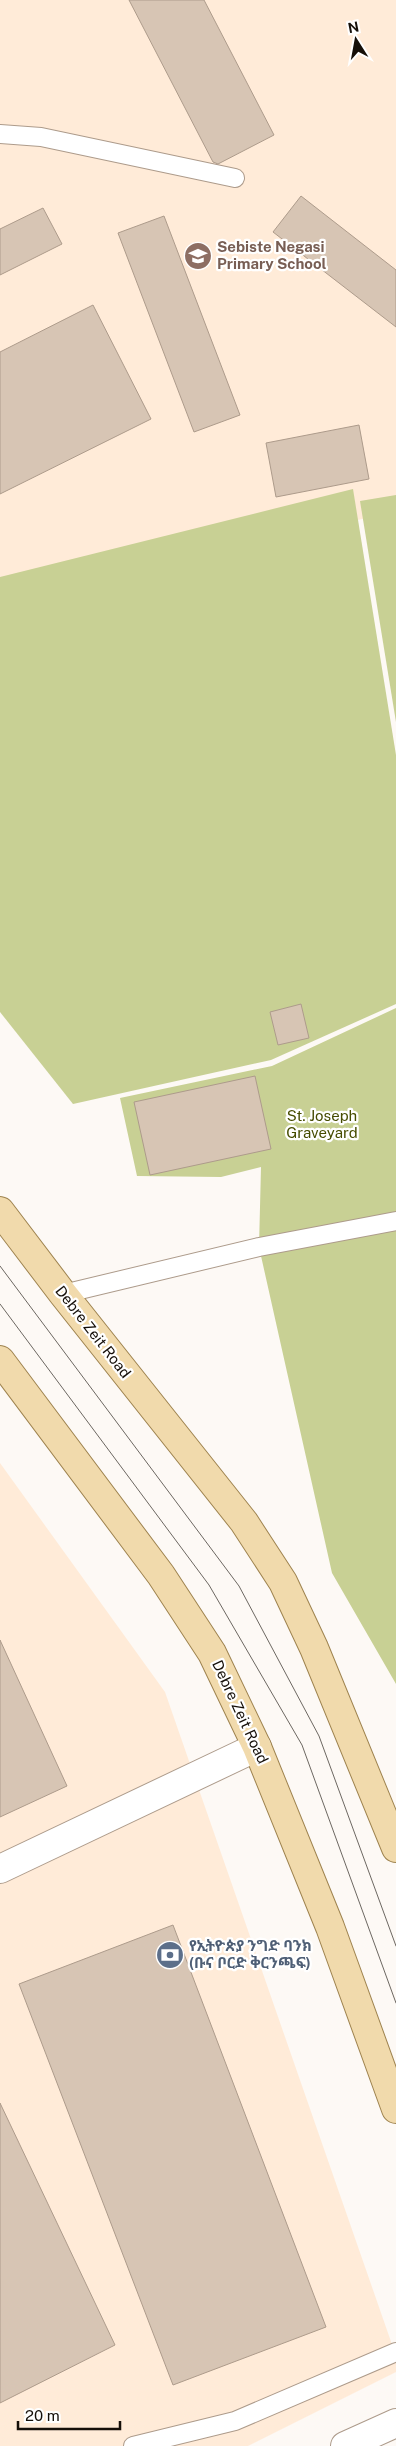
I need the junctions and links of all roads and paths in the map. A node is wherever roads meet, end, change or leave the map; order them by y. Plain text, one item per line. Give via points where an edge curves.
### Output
1 (0, 134) edge
2 (234, 178) dead end
3 (0, 1211) edge
4 (396, 1221) edge
5 (62, 1294) junction
6 (0, 1360) edge
7 (257, 1748) junction
8 (396, 1848) edge
9 (0, 1869) edge
10 (396, 2109) edge
11 (396, 2352) edge
12 (396, 2423) edge
13 (133, 2446) edge
14 (345, 2446) edge

1 - 2 lane via 41,137
3 - 5 main road, Debre Zeit Road
4 - 5 lane via 259,1247
5 - 8 main road, Debre Zeit Road via 244,1522 283,1582 314,1648
6 - 7 main road, Debre Zeit Road via 161,1575 212,1653
7 - 9 main road
7 - 10 main road, Debre Zeit Road via 330,1927
11 - 13 lane via 235,2421
12 - 14 main road

